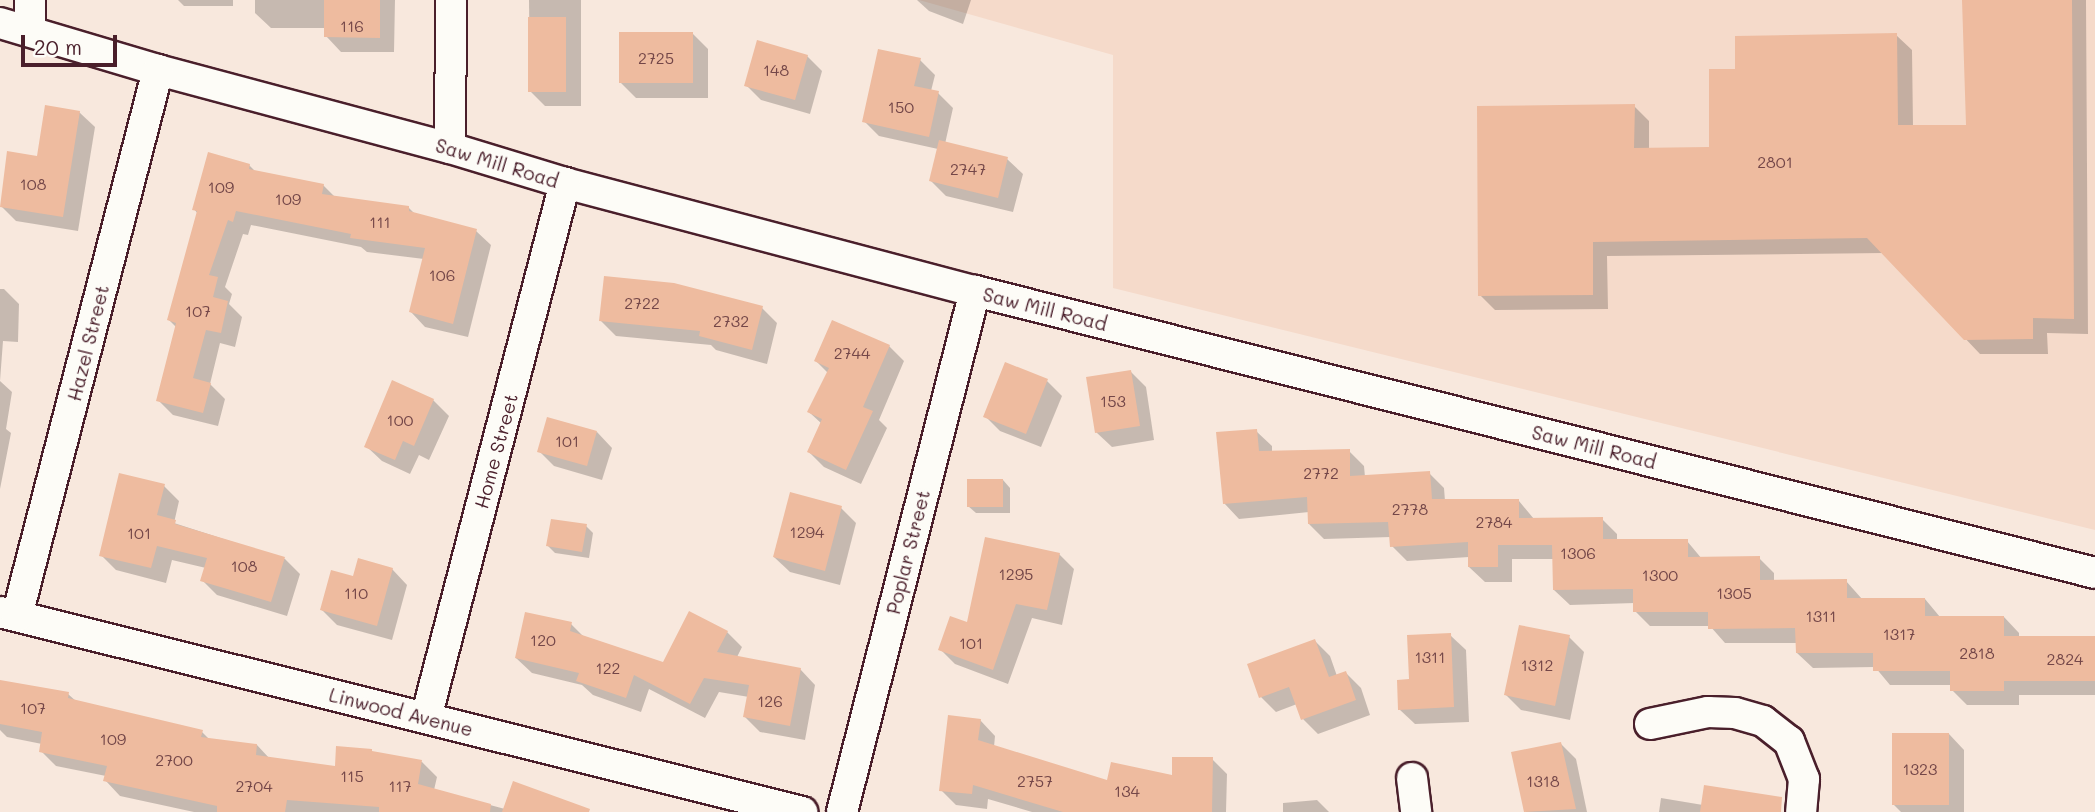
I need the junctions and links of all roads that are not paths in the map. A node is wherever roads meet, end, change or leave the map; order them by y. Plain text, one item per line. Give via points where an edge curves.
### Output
1 (30, 0) edge
2 (451, 0) edge
3 (0, 23) edge
4 (30, 31) junction
5 (158, 70) junction
6 (450, 148) junction
7 (565, 183) junction
8 (975, 291) junction
9 (2095, 573) edge
10 (9, 614) edge
11 (426, 718) junction
12 (1650, 724) dead end
13 (1412, 778) dead end
14 (802, 812) edge
15 (842, 812) edge
16 (1416, 812) edge
17 (1801, 812) edge

1 - 4 street
2 - 6 street
3 - 4 street, Saw Mill Road
4 - 5 street, Saw Mill Road
5 - 6 street, Saw Mill Road
5 - 10 street, Hazel Street
6 - 7 street, Saw Mill Road
7 - 8 street, Saw Mill Road
7 - 11 street, Home Street
8 - 9 street, Saw Mill Road
8 - 15 street, Poplar Street
10 - 11 street, Linwood Avenue
11 - 14 street, Linwood Avenue
12 - 17 street via 1708,712 1735,713 1763,722 1789,741 1804,779
13 - 16 street

